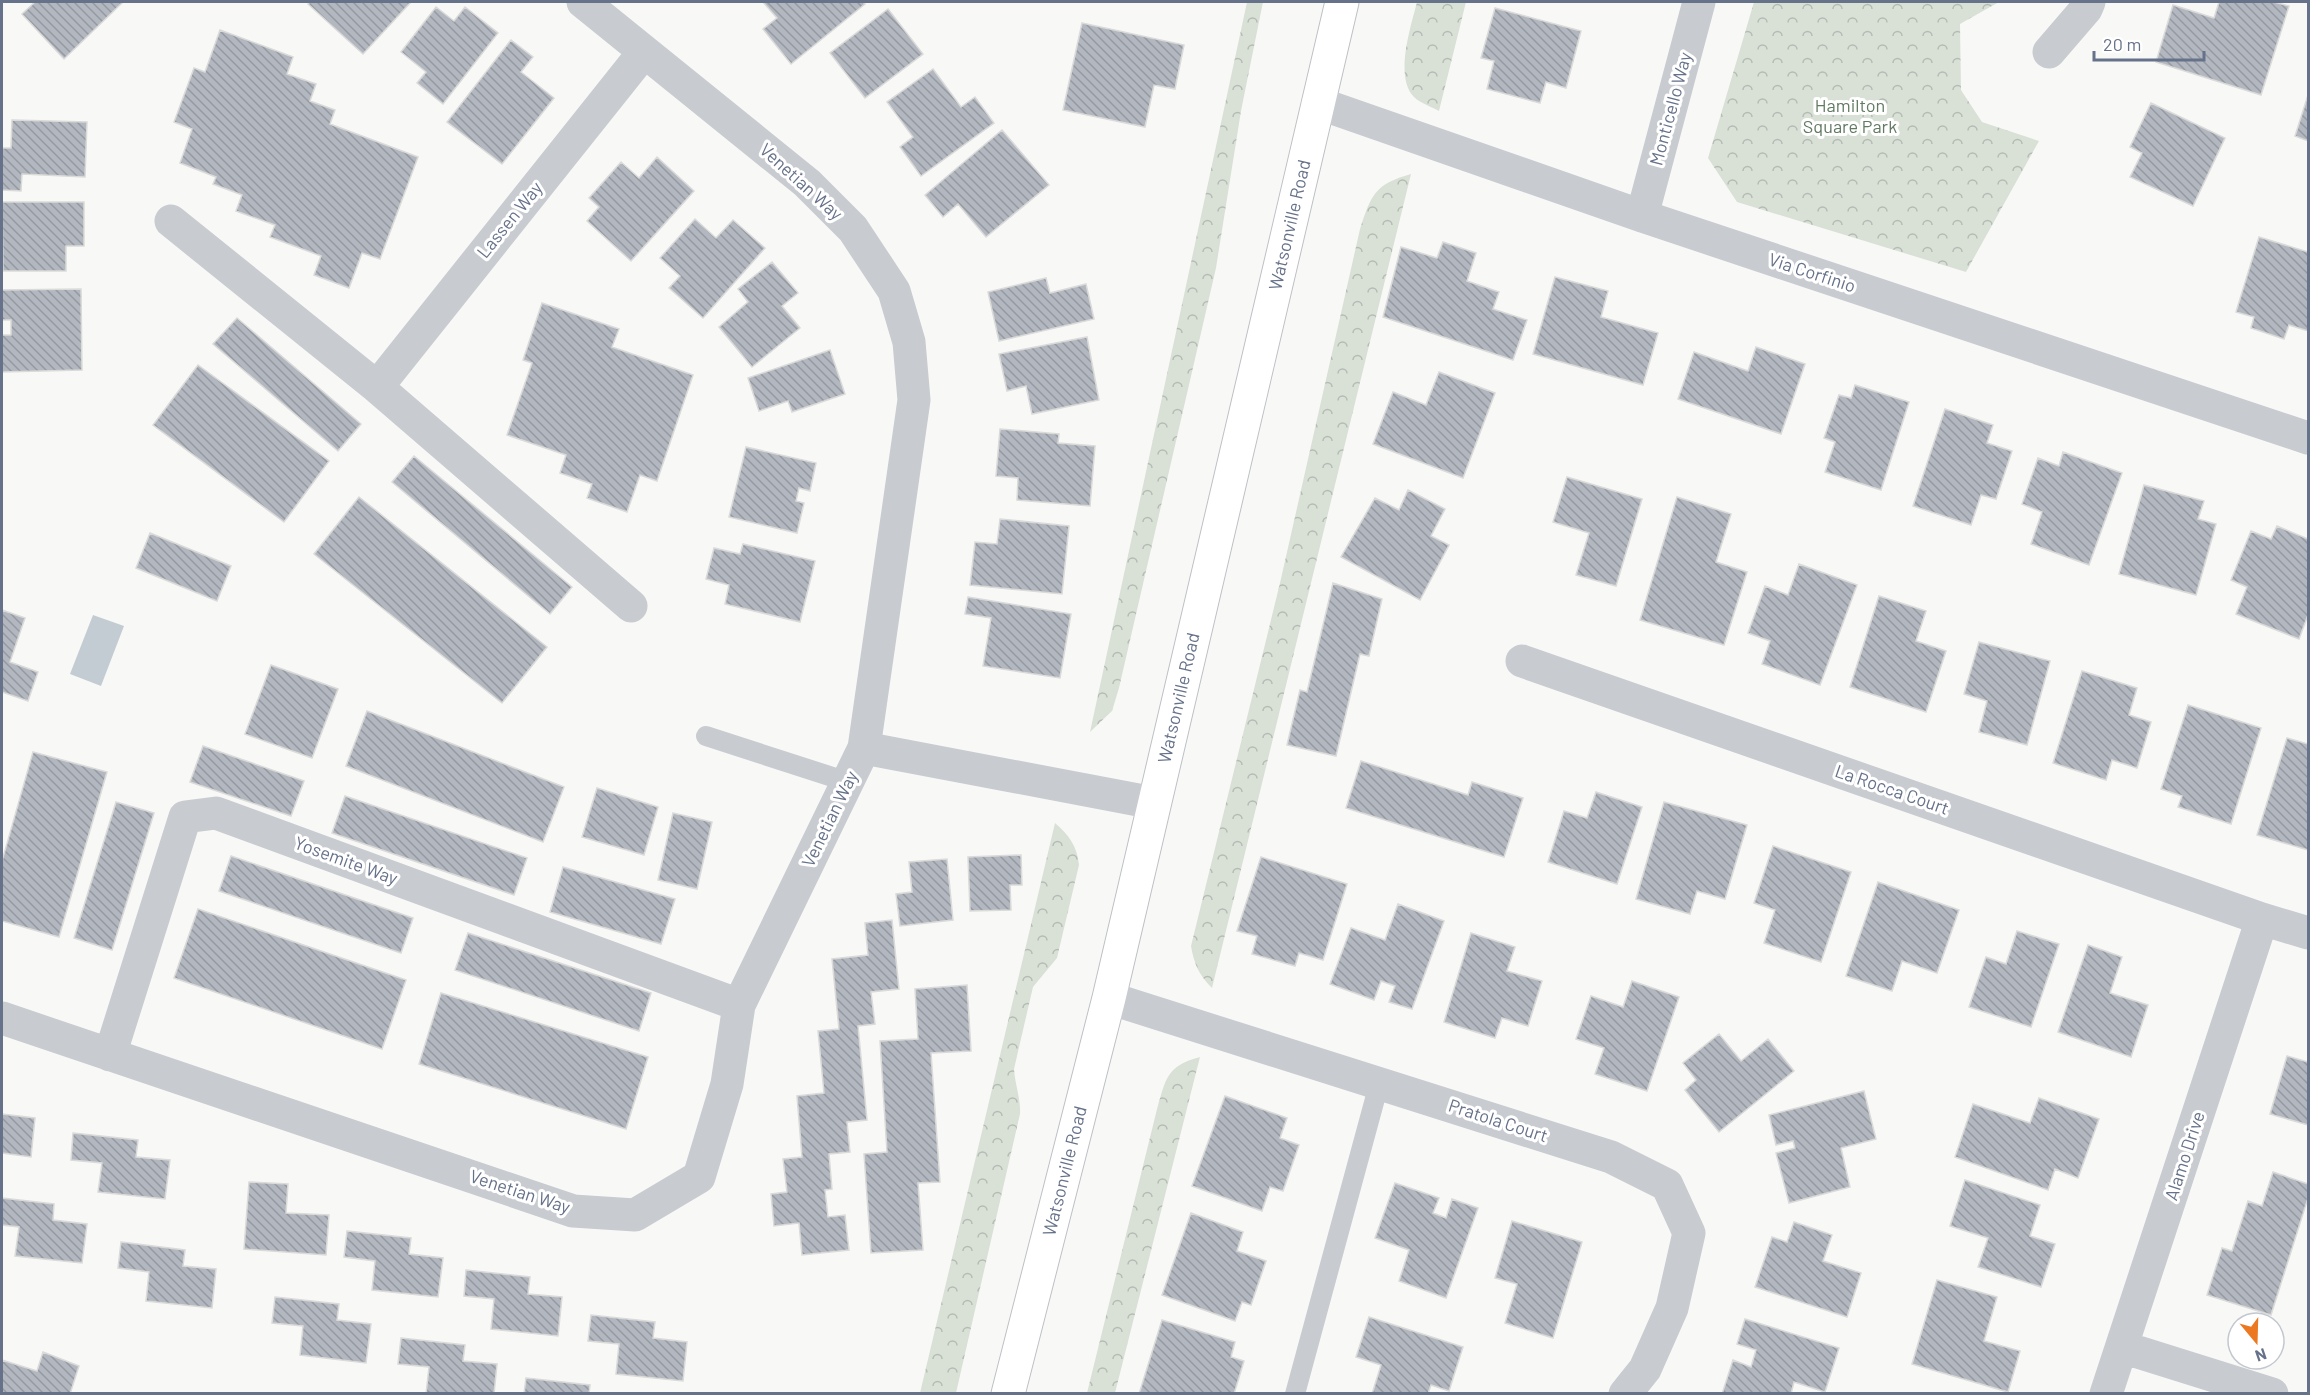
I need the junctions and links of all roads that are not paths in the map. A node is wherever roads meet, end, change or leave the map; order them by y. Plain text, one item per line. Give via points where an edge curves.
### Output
1 (583, 2) edge
2 (1342, 2) edge
3 (1699, 2) edge
4 (2089, 2) edge
5 (644, 52) junction
6 (2049, 52) dead end
7 (1318, 103) junction
8 (1642, 216) junction
9 (171, 221) dead end
10 (377, 387) junction
11 (2308, 438) edge
12 (631, 606) dead end
13 (1522, 661) dead end
14 (706, 736) dead end
15 (864, 748) junction
16 (848, 782) junction
17 (1154, 803) junction
18 (2262, 919) junction
19 (2308, 933) edge
20 (1108, 998) junction
21 (739, 1005) junction
22 (2, 1018) edge
23 (110, 1055) junction
24 (1379, 1084) junction
25 (2122, 1347) junction
26 (1008, 1394) edge
27 (1295, 1394) edge
28 (1625, 1394) edge
29 (2106, 1394) edge
30 (2272, 1394) edge

1 - 5 street, Venetian Way
2 - 7 main road, Watsonville Road
3 - 8 street, Monticello Way
4 - 6 street
5 - 10 street, Lassen Way
5 - 15 street, Venetian Way via 807,183 853,229 894,291 909,342 914,400
7 - 8 street, Via Corfinio
7 - 17 main road, Watsonville Road
8 - 11 street, Via Corfinio
9 - 10 street
10 - 12 street
13 - 18 street, La Rocca Court
14 - 16 lane
15 - 16 street, Venetian Way
15 - 17 street, Venetian Way
16 - 21 street, Venetian Way
17 - 20 main road, Watsonville Road
18 - 19 street, La Rocca Court
18 - 25 street, Alamo Drive
20 - 24 street, Pratola Court
20 - 26 main road, Watsonville Road
21 - 23 street, Venetian Way via 727,1084 699,1177 635,1215 573,1211
21 - 23 street, Yosemite Way via 216,813 185,817
22 - 23 street, Venetian Way
24 - 27 lane
24 - 28 street, Pratola Court via 1611,1157 1667,1185 1689,1233 1672,1308 1645,1369
25 - 29 street, Alamo Drive
25 - 30 street

